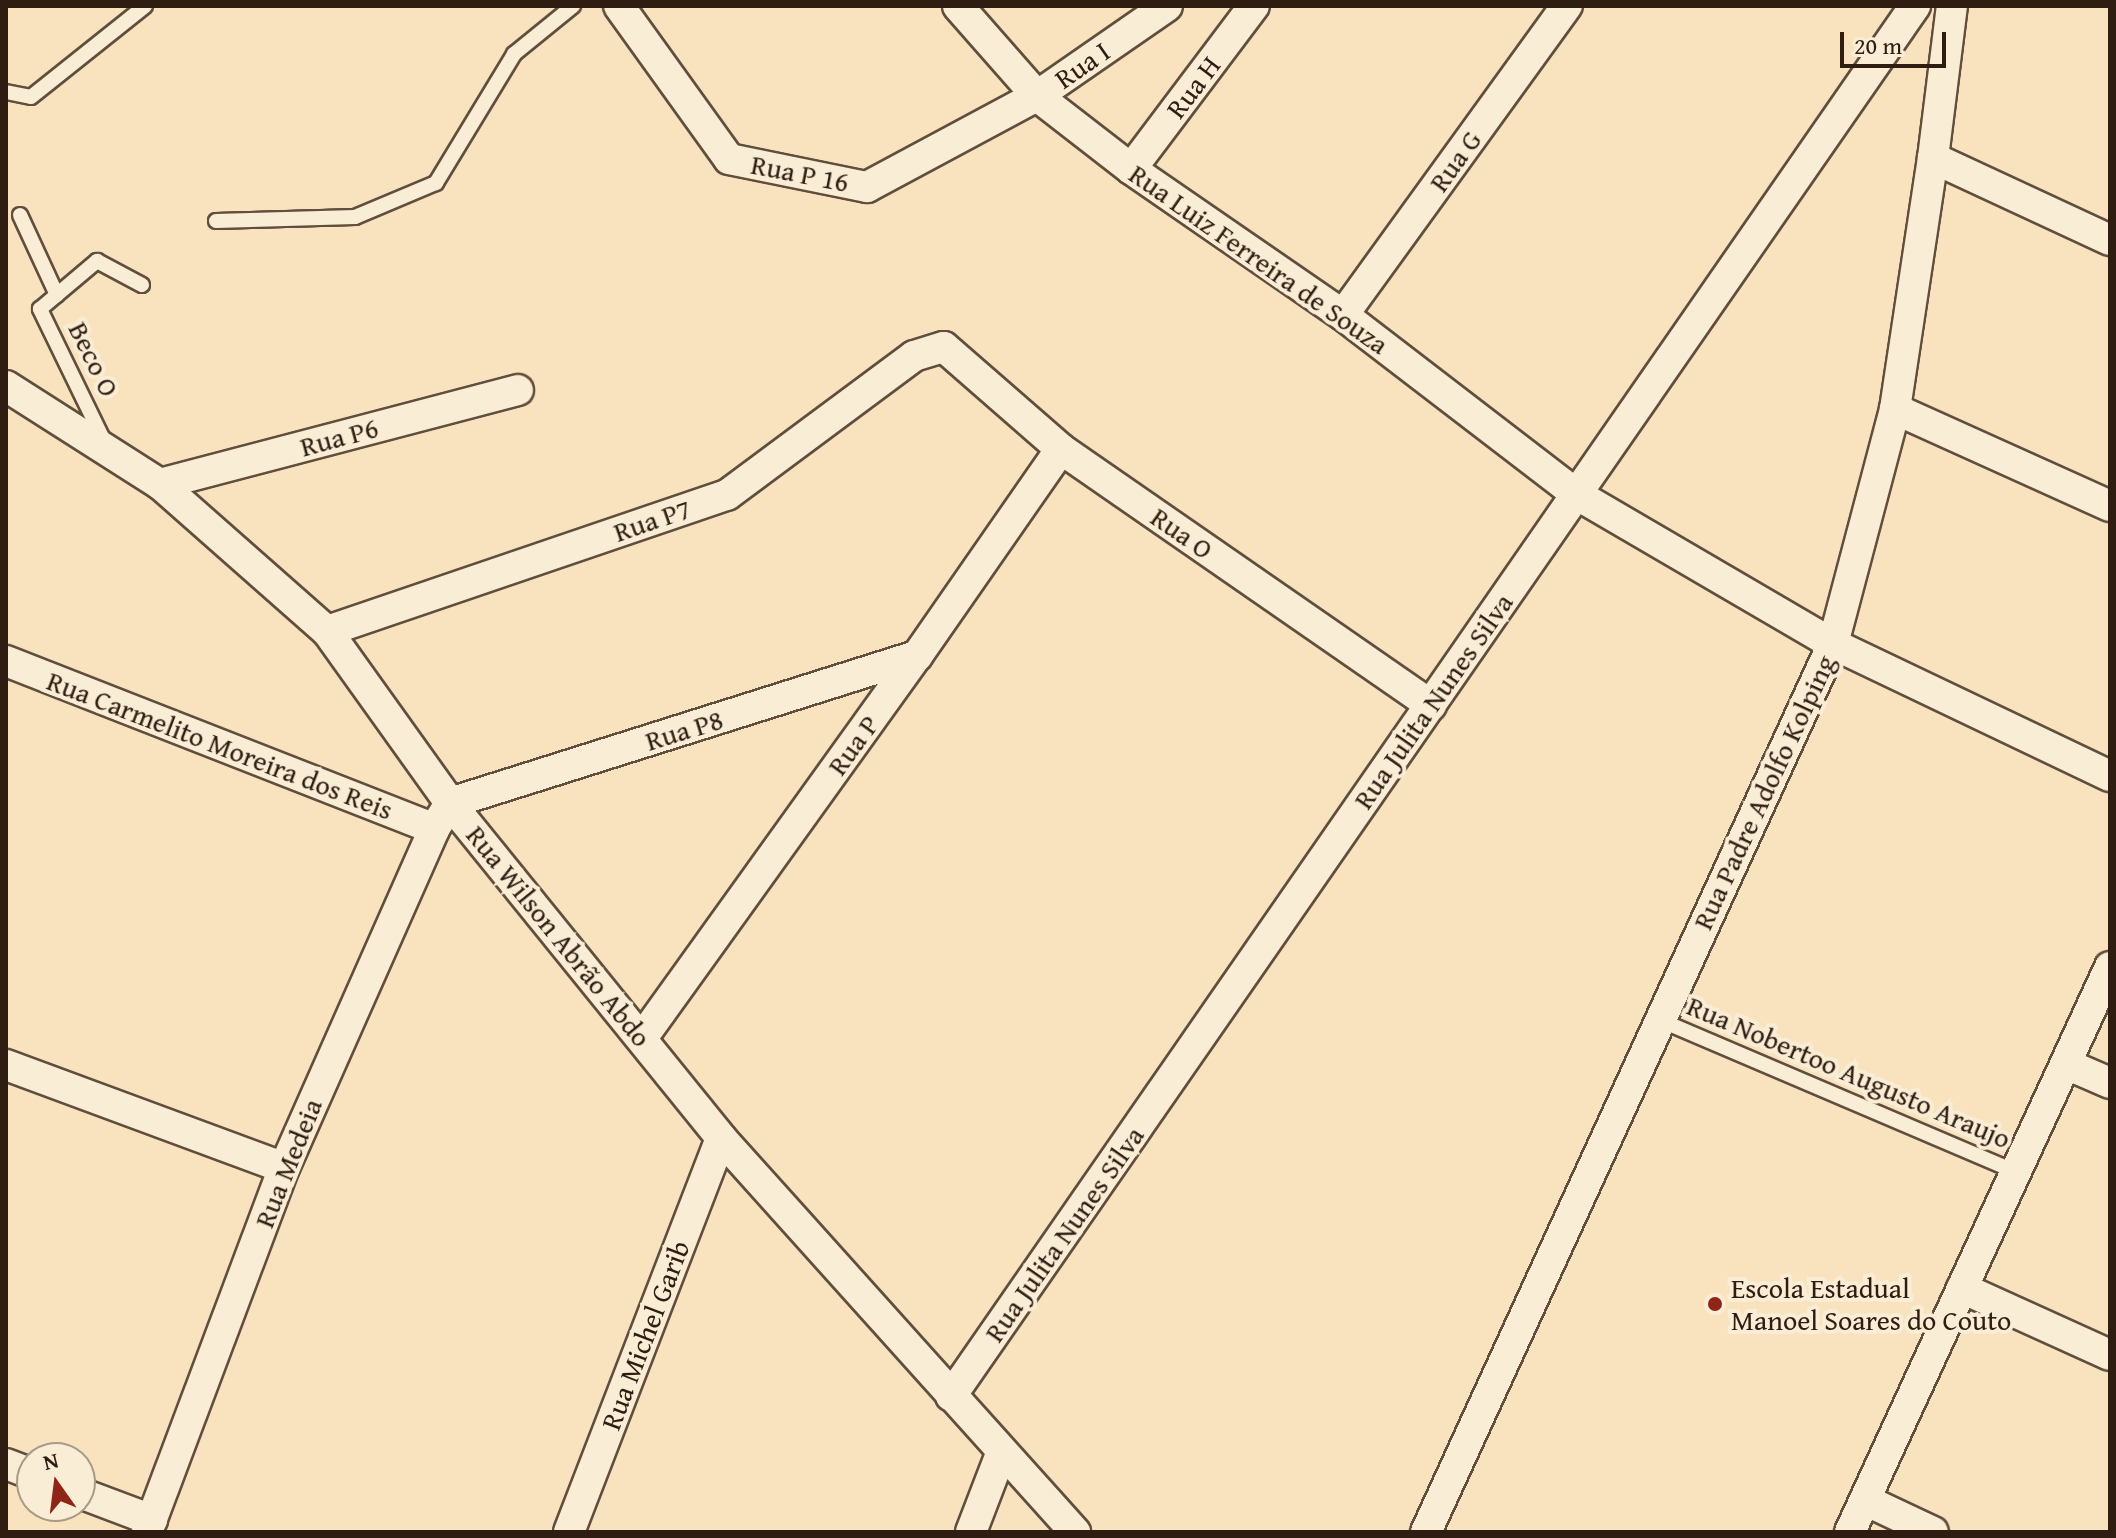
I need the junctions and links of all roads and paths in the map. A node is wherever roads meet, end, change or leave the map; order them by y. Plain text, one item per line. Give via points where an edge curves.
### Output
1 (145, 6) edge
2 (573, 6) edge
3 (619, 6) edge
4 (958, 6) edge
5 (1167, 6) edge
6 (1254, 6) edge
7 (1567, 6) edge
8 (1915, 6) edge
9 (1952, 6) edge
10 (6, 92) edge
11 (1037, 96) junction
12 (1933, 158) junction
13 (1131, 169) junction
14 (20, 215) dead end
15 (216, 221) dead end
16 (2110, 240) edge
17 (142, 285) dead end
18 (57, 295) junction
19 (1343, 315) junction
20 (944, 347) joint
21 (6, 386) edge
22 (518, 390) dead end
23 (1895, 409) junction
24 (1061, 449) junction
25 (110, 452) junction
26 (160, 484) junction
27 (1576, 494) junction
28 (2110, 506) edge
29 (327, 631) junction
30 (1833, 644) junction
31 (917, 656) junction
32 (6, 661) edge
33 (1431, 705) junction
34 (2110, 776) edge
35 (450, 803) junction
36 (434, 829) junction
37 (2110, 967) edge
38 (1660, 1020) junction
39 (642, 1038) junction
40 (2066, 1064) junction
41 (6, 1065) edge
42 (2110, 1083) edge
43 (721, 1138) junction
44 (284, 1168) junction
45 (2017, 1173) junction
46 (1962, 1288) junction
47 (2110, 1355) edge
48 (951, 1396) junction
49 (1001, 1454) junction
50 (1865, 1500) junction
51 (96, 1501) edge
52 (149, 1526) edge
53 (569, 1532) edge
54 (971, 1532) edge
55 (1075, 1532) edge
56 (1426, 1532) edge
57 (1850, 1532) edge
58 (1933, 1532) edge

1 - 10 lane via 31,97
2 - 15 lane via 514,54 436,183 355,217
3 - 11 street, Rua P 16 via 729,159 867,187
4 - 11 street, Rua Luiz Ferreira de Souza
5 - 11 street, Rua I
6 - 13 street, Rua H
7 - 19 street, Rua G
8 - 27 street, Rua Julita Nunes Silva
9 - 12 street, Rua Padre Adolfo Kolping
11 - 13 street, Rua Luiz Ferreira de Souza
12 - 16 street
12 - 23 street, Rua Padre Adolfo Kolping
13 - 19 street, Rua Luiz Ferreira de Souza
14 - 18 lane, Beco O
17 - 18 lane, Beco O via 97,261
18 - 25 lane, Beco O via 40,309
19 - 27 street, Rua Luiz Ferreira de Souza
20 - 24 street, Rua O
20 - 29 street, Rua P7 via 914,356 727,495
21 - 25 street, Rua Wilson Abrão Abdo
22 - 26 street, Rua P6
23 - 28 street
23 - 30 street, Rua Padre Adolfo Kolping
24 - 31 street, Rua P
24 - 33 street, Rua O
25 - 26 street, Rua Wilson Abrão Abdo
26 - 29 street, Rua Wilson Abrão Abdo
27 - 30 street, Rua Luiz Ferreira de Souza
27 - 33 street, Rua Julita Nunes Silva
29 - 35 street, Rua Wilson Abrão Abdo
30 - 34 street, Rua Luiz Ferreira de Souza
30 - 38 street, Rua Padre Adolfo Kolping
31 - 35 street, Rua P8
31 - 39 street, Rua P
32 - 36 street, Rua Carmelito Moreira dos Reis
33 - 48 street, Rua Julita Nunes Silva
35 - 36 street, Rua Medeia
35 - 39 street, Rua Wilson Abrão Abdo
36 - 44 street, Rua Medeia
37 - 40 street
38 - 45 lane, Rua Nobertoo Augusto Araujo
38 - 56 street, Rua Padre Adolfo Kolping
39 - 43 street, Rua Wilson Abrão Abdo
40 - 42 street
40 - 45 street
41 - 44 street
43 - 48 street, Rua Wilson Abrão Abdo
43 - 53 street, Rua Michel Garib
44 - 52 street, Rua Medeia
45 - 46 street
46 - 47 street
46 - 50 street
48 - 49 street, Rua Wilson Abrão Abdo
49 - 54 street
49 - 55 street, Rua Wilson Abrão Abdo
50 - 57 street
50 - 58 street
51 - 52 street

